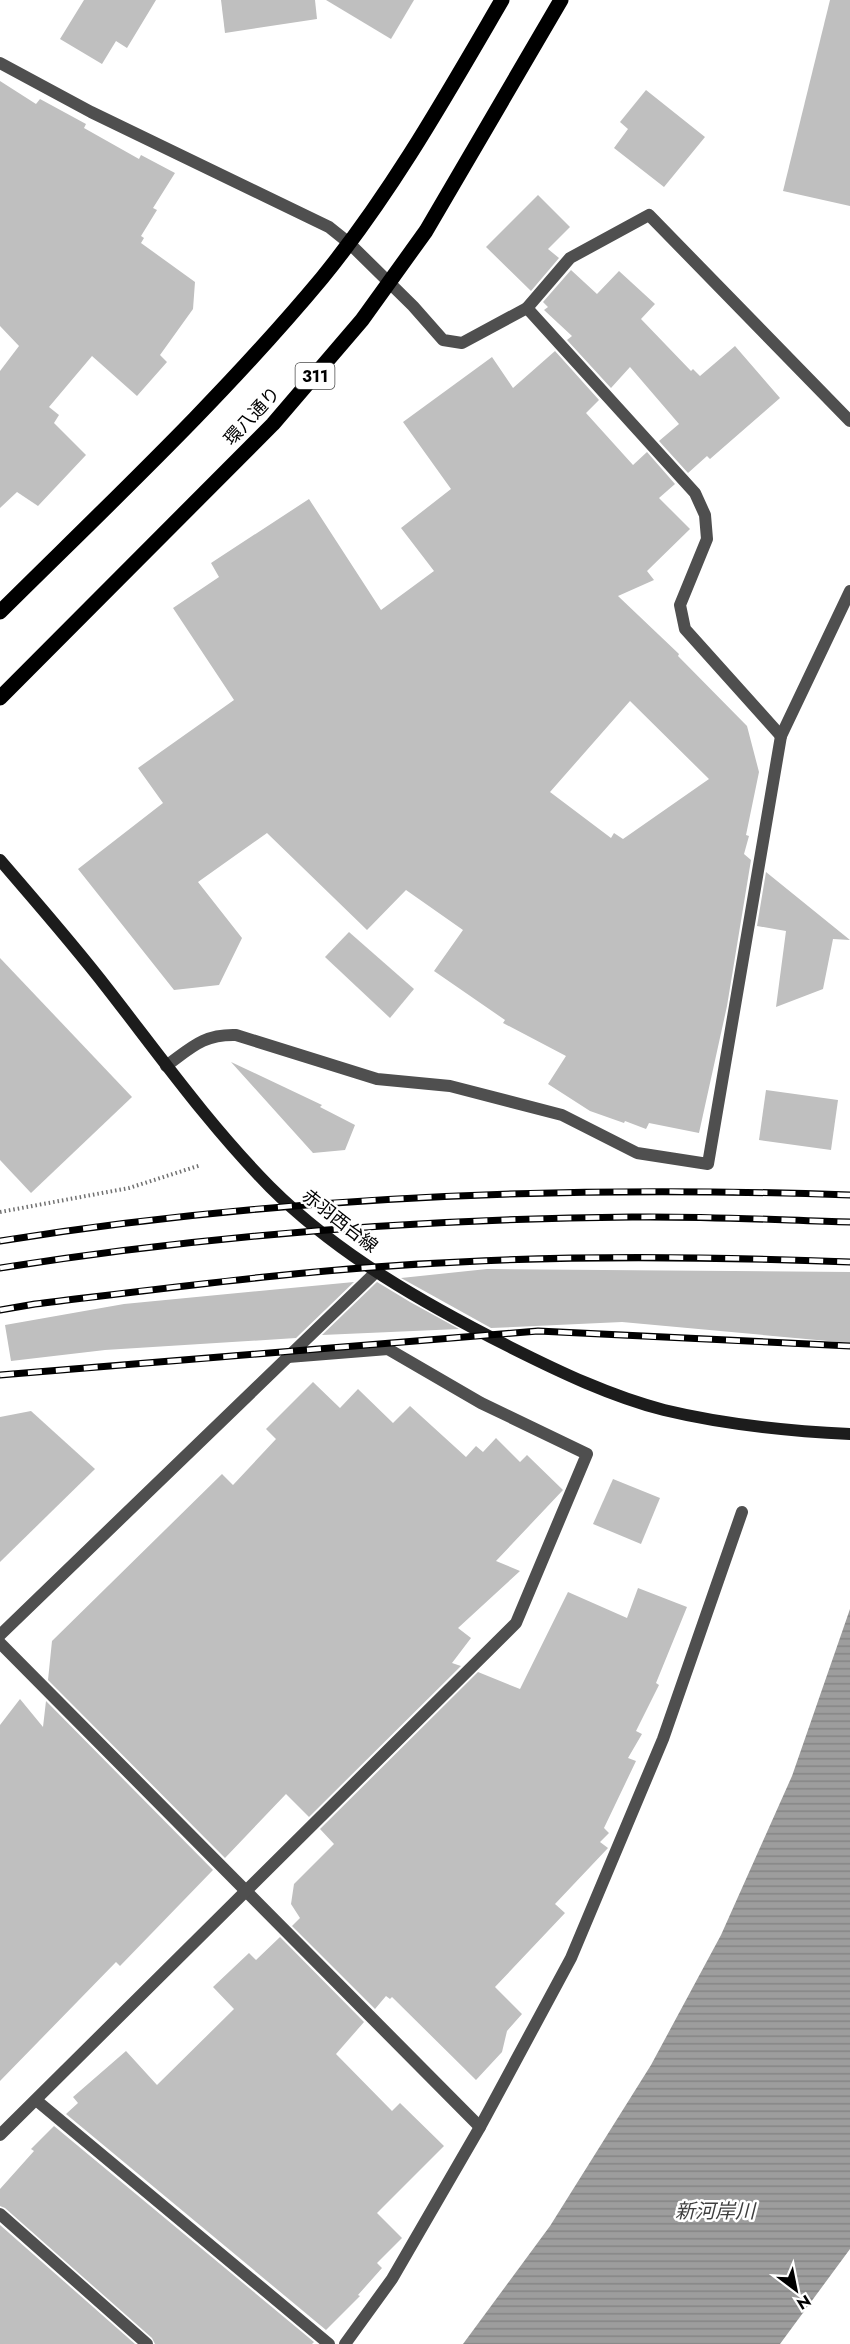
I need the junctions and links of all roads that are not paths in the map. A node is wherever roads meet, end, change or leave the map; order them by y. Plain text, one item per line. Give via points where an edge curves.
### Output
1 (502, 0) edge
2 (561, 0) edge
3 (0, 63) edge
4 (349, 243) junction
5 (389, 282) junction
6 (527, 308) junction
7 (850, 421) edge
8 (850, 591) edge
9 (0, 612) edge
10 (0, 698) edge
11 (781, 736) junction
12 (0, 860) edge
13 (166, 1066) junction
14 (376, 1272) junction
15 (288, 1357) junction
16 (850, 1434) edge
17 (742, 1512) dead end
18 (0, 1635) edge
19 (0, 1643) edge
20 (246, 1891) junction
21 (36, 2100) junction
22 (480, 2127) junction
23 (0, 2135) edge
24 (0, 2214) edge
25 (147, 2344) edge
26 (329, 2344) edge
27 (345, 2344) edge

1 - 4 main road via 420,141
2 - 5 main road, 環八通り / 311 via 455,184
3 - 4 street via 91,112 319,222
4 - 5 street
4 - 9 main road via 245,365
5 - 6 street via 442,340 451,343 462,343
5 - 10 main road, 環八通り / 311 via 362,320 273,424
6 - 7 street via 570,258 649,215
6 - 11 street via 695,493 705,515 707,539 680,605 686,629
8 - 11 street
11 - 13 street via 708,1164 637,1154 562,1115 450,1086 377,1079 236,1035 203,1039
12 - 13 main road, 赤羽西台線 via 106,986
13 - 14 main road, 赤羽西台線 via 218,1131 272,1189
14 - 15 street
14 - 16 main road, 赤羽西台線 via 464,1324 604,1391 702,1418 783,1430
15 - 18 street
15 - 20 street via 388,1349 481,1403 587,1454 516,1623
17 - 22 street via 663,1739 571,1958
19 - 20 street
20 - 21 street
20 - 22 street
21 - 23 street
21 - 26 street
22 - 27 street via 392,2279
24 - 25 street

